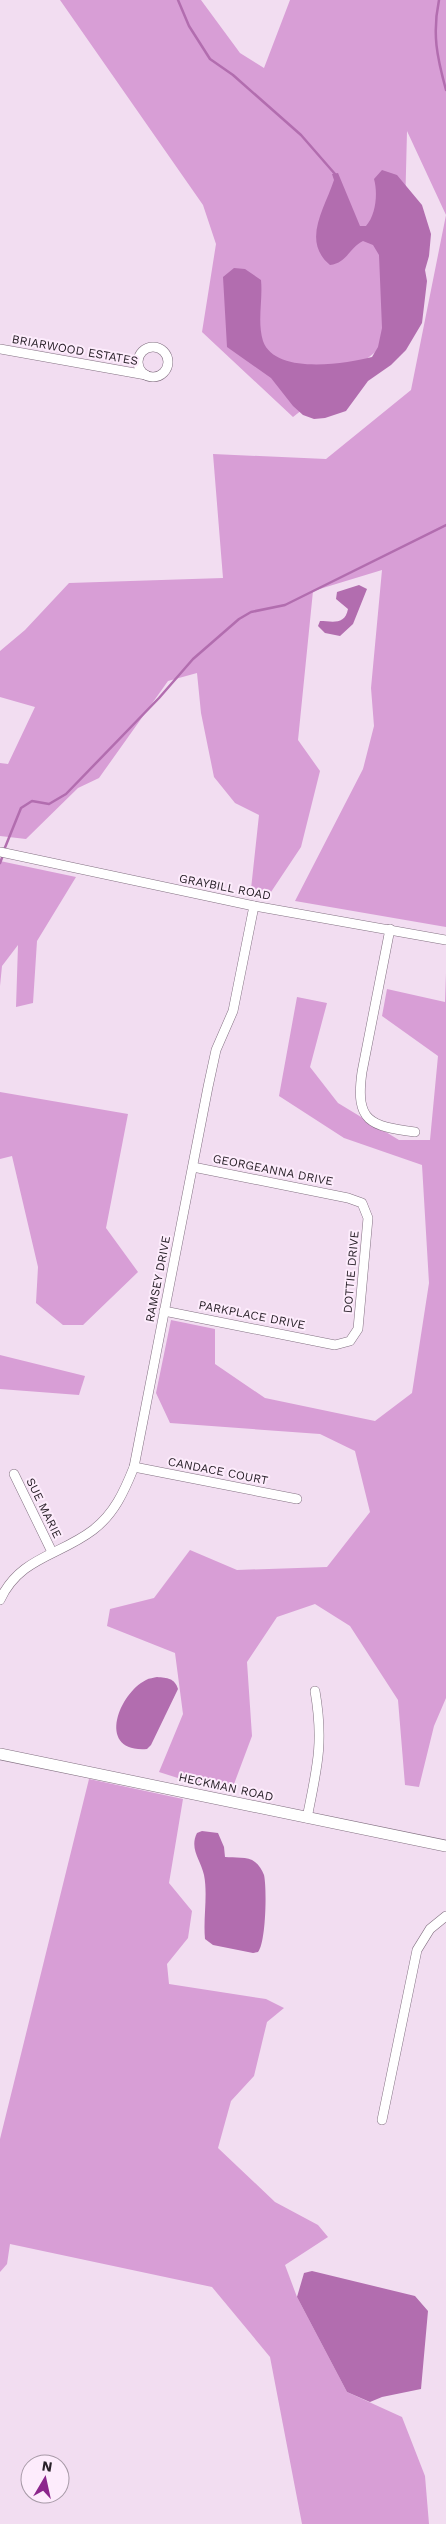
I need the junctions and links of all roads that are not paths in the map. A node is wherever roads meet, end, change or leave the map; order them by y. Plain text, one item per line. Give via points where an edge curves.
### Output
1 (0, 349) edge
2 (146, 375) dead end
3 (0, 852) edge
4 (254, 906) junction
5 (390, 929) junction
6 (446, 940) edge
7 (415, 1132) dead end
8 (193, 1167) junction
9 (348, 1198) joint
10 (164, 1311) junction
11 (335, 1345) joint
12 (134, 1467) junction
13 (14, 1474) dead end
14 (297, 1499) dead end
15 (52, 1552) junction
16 (0, 1600) edge
17 (315, 1691) dead end
18 (0, 1754) edge
19 (307, 1818) junction
20 (446, 1846) edge
21 (446, 1916) edge
22 (382, 2120) dead end

1 - 2 street, BRIARWOOD ESTATES
3 - 4 street, GRAYBILL ROAD
4 - 5 street, GRAYBILL ROAD
4 - 8 street, RAMSEY DRIVE via 233,1011 216,1050
5 - 6 street, GRAYBILL ROAD
5 - 7 street via 363,1063 361,1107 369,1120 376,1124
8 - 9 street, GEORGEANNA DRIVE
8 - 10 street, RAMSEY DRIVE
9 - 11 street, DOTTIE DRIVE via 362,1203 368,1218 358,1329 350,1341
10 - 11 street, PARKPLACE DRIVE
10 - 12 street, RAMSEY DRIVE
12 - 14 street, CANDACE COURT
12 - 15 street, RAMSEY DRIVE via 124,1494 104,1521
13 - 15 street, SUE MARIE
15 - 16 street, RAMSEY DRIVE via 13,1579
17 - 19 street via 320,1742
18 - 19 street, HECKMAN ROAD
19 - 20 street, HECKMAN ROAD
21 - 22 street via 430,1930 417,1950

